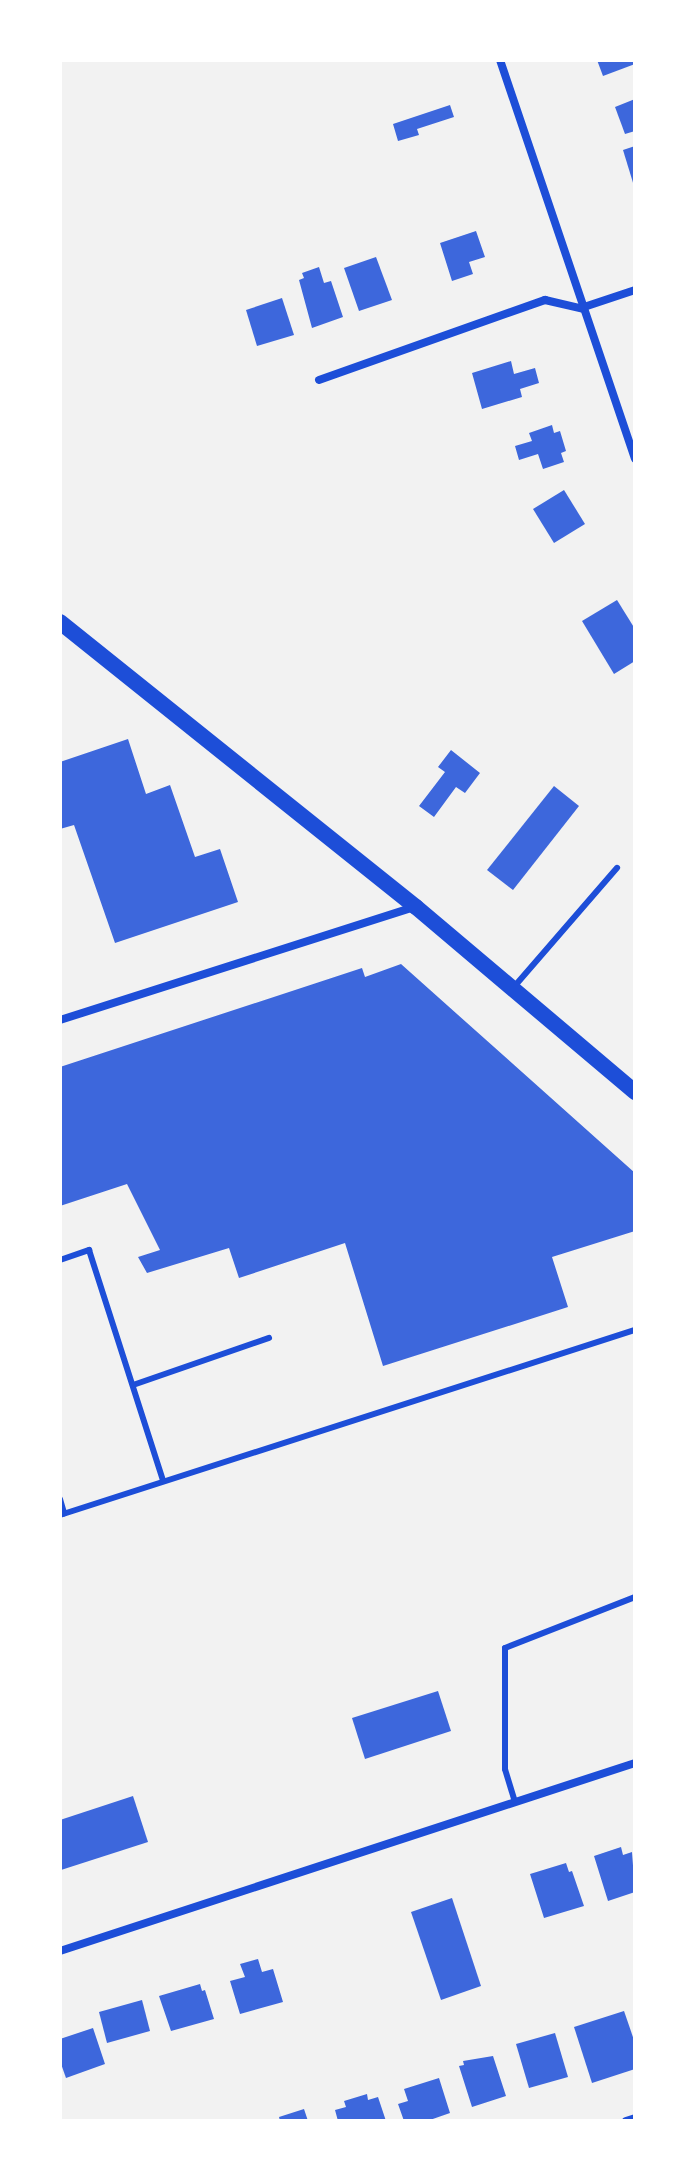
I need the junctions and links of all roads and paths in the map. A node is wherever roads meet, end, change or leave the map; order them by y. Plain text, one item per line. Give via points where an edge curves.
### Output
1 (500, 60) edge
2 (635, 290) edge
3 (581, 308) junction
4 (319, 380) dead end
5 (635, 459) edge
6 (60, 622) edge
7 (617, 868) dead end
8 (416, 907) junction
9 (513, 988) junction
10 (60, 1020) edge
11 (635, 1092) edge
12 (60, 1260) edge
13 (635, 1330) edge
14 (269, 1338) dead end
15 (133, 1385) junction
16 (163, 1480) junction
17 (60, 1499) edge
18 (62, 1514) edge
19 (635, 1597) edge
20 (635, 1763) edge
21 (515, 1802) junction
22 (60, 1951) edge
23 (635, 2118) edge
24 (626, 2121) edge

1 - 3 street
2 - 3 street
3 - 4 street via 545,300
3 - 5 street
6 - 8 main road
7 - 9 lane
8 - 9 main road
8 - 10 street
9 - 11 main road
12 - 15 lane via 89,1250
13 - 16 lane
14 - 15 lane
15 - 16 lane
16 - 18 lane
17 - 18 lane
19 - 21 lane via 505,1648 505,1769
20 - 21 street
21 - 22 street
23 - 24 street

